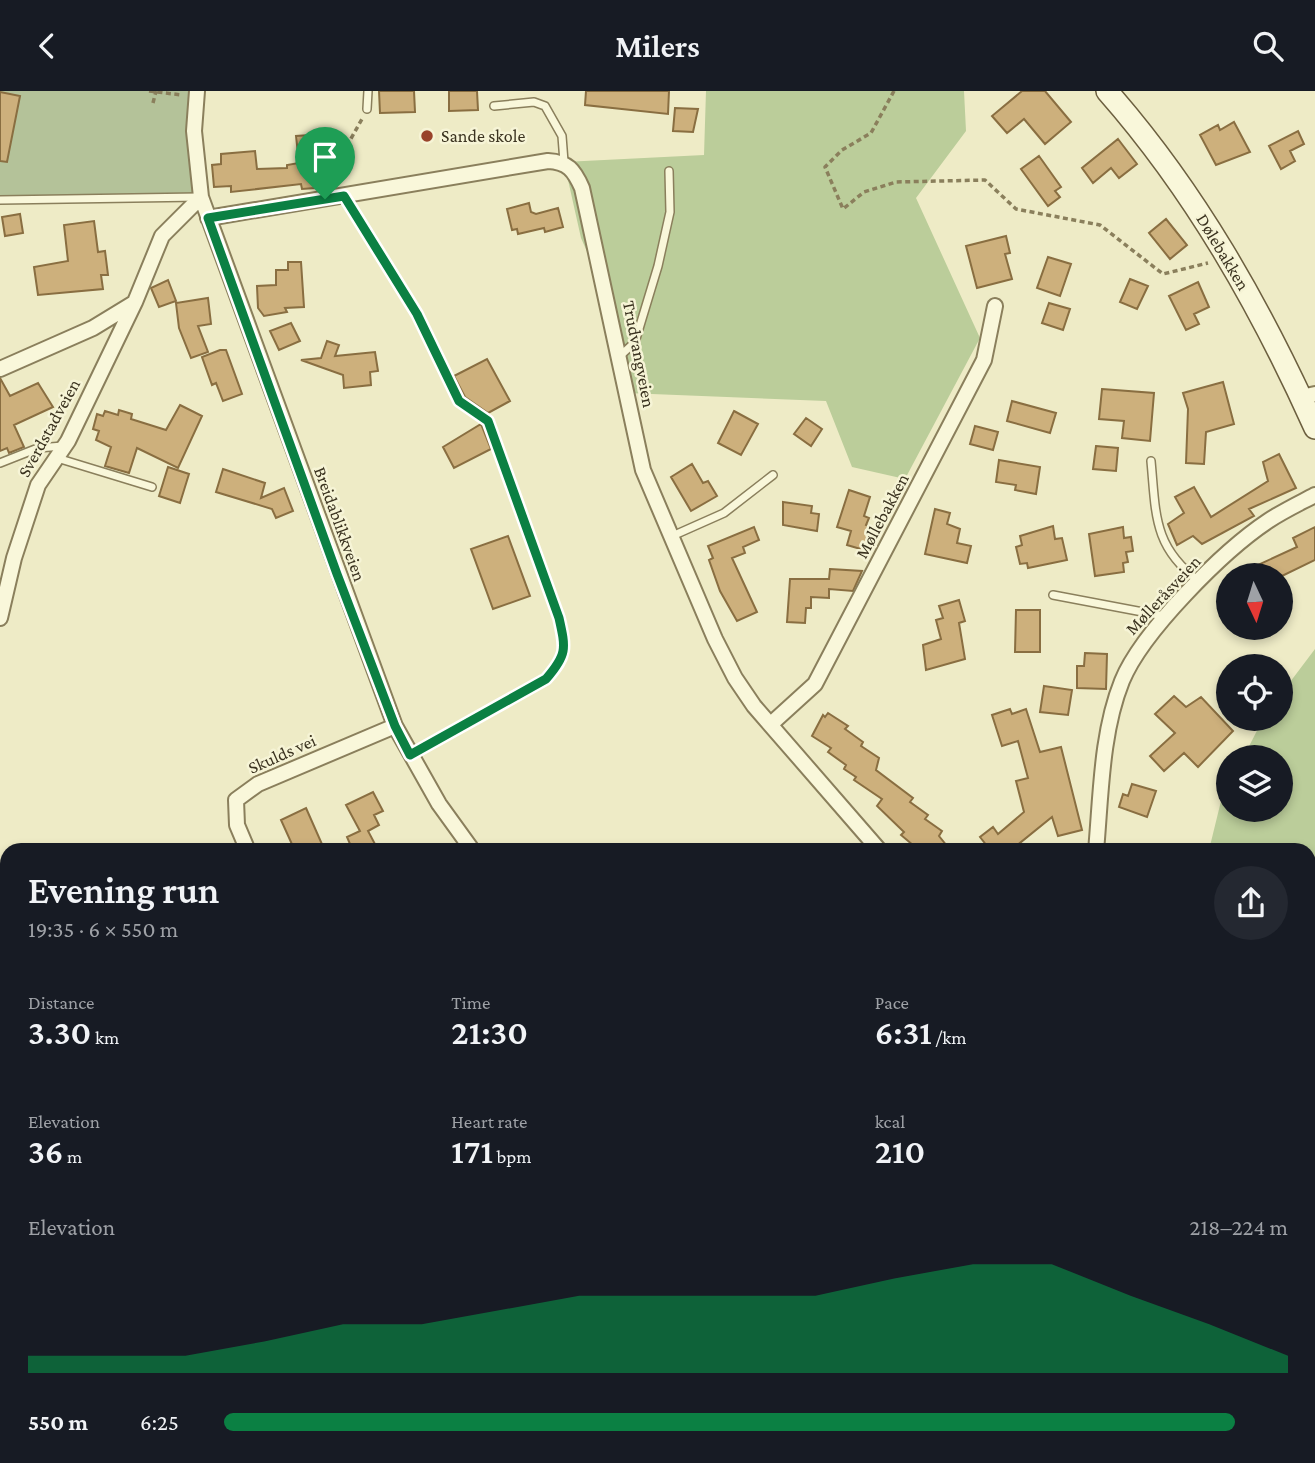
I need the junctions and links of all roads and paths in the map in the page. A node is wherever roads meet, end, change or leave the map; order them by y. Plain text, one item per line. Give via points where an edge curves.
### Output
1 (149, 91) edge
2 (368, 91) edge
3 (894, 91) edge
4 (1107, 91) edge
5 (156, 92) edge
6 (197, 94) edge
7 (153, 103) dead end
8 (494, 106) dead end
9 (368, 109) joint
10 (564, 162) junction
11 (669, 171) dead end
12 (344, 196) junction
13 (201, 197) junction
14 (325, 199) junction
15 (0, 200) edge
16 (208, 218) junction
17 (1226, 256) junction
18 (135, 302) junction
19 (995, 306) dead end
20 (619, 358) junction
21 (0, 369) edge
22 (1308, 396) edge
23 (1315, 428) edge
24 (61, 452) junction
25 (1152, 461) dead end
26 (0, 463) edge
27 (773, 475) dead end
28 (152, 487) dead end
29 (1315, 495) edge
30 (670, 537) junction
31 (1200, 582) junction
32 (1053, 595) dead end
33 (1165, 616) junction
34 (0, 618) edge
35 (771, 724) junction
36 (395, 726) junction
37 (410, 755) junction
38 (245, 843) edge
39 (467, 843) edge
40 (873, 843) edge
41 (1097, 843) edge

1 - 5 path
2 - 9 lane
3 - 17 path via 871,133 825,167 843,209 864,192 896,181 985,180 1016,209 1100,225 1163,274
4 - 17 main road, Dølebakken via 1166,162
5 - 6 path
5 - 7 path
6 - 13 street via 194,131
8 - 10 lane via 534,102 545,106 562,136
9 - 14 path via 325,185
10 - 12 street
10 - 20 street, Trudvangveien via 582,188
11 - 20 lane via 670,212 661,256 635,342
12 - 14 street
12 - 37 lane via 417,314 459,401 488,421 565,642 562,660 546,679
13 - 15 lane
13 - 16 street, Breidablikkveien
13 - 18 street, Sverdstadveien via 162,236
14 - 16 street
16 - 36 street, Breidablikkveien
17 - 22 main road, Dølebakken
18 - 21 street via 93,328
18 - 24 street, Sverdstadveien
19 - 35 street, Møllebakken via 984,360 815,684
20 - 30 street, Trudvangveien via 643,470
22 - 23 main road, Dølebakken
24 - 26 lane via 38,448
24 - 28 lane
24 - 34 street, Sverdstadveien via 38,485 27,512
25 - 31 lane via 1163,543
27 - 30 lane via 723,513
29 - 31 street, Mølleråsveien via 1268,521
30 - 35 street, Trudvangveien via 735,678
31 - 33 street, Mølleråsveien
32 - 33 lane
33 - 41 street, Mølleråsveien via 1135,653 1113,708
35 - 40 street, Trudvangveien
36 - 37 street, Breidablikkveien
36 - 38 street, Skulds vei via 258,784 236,800 237,825
37 - 39 street, Breidablikkveien

